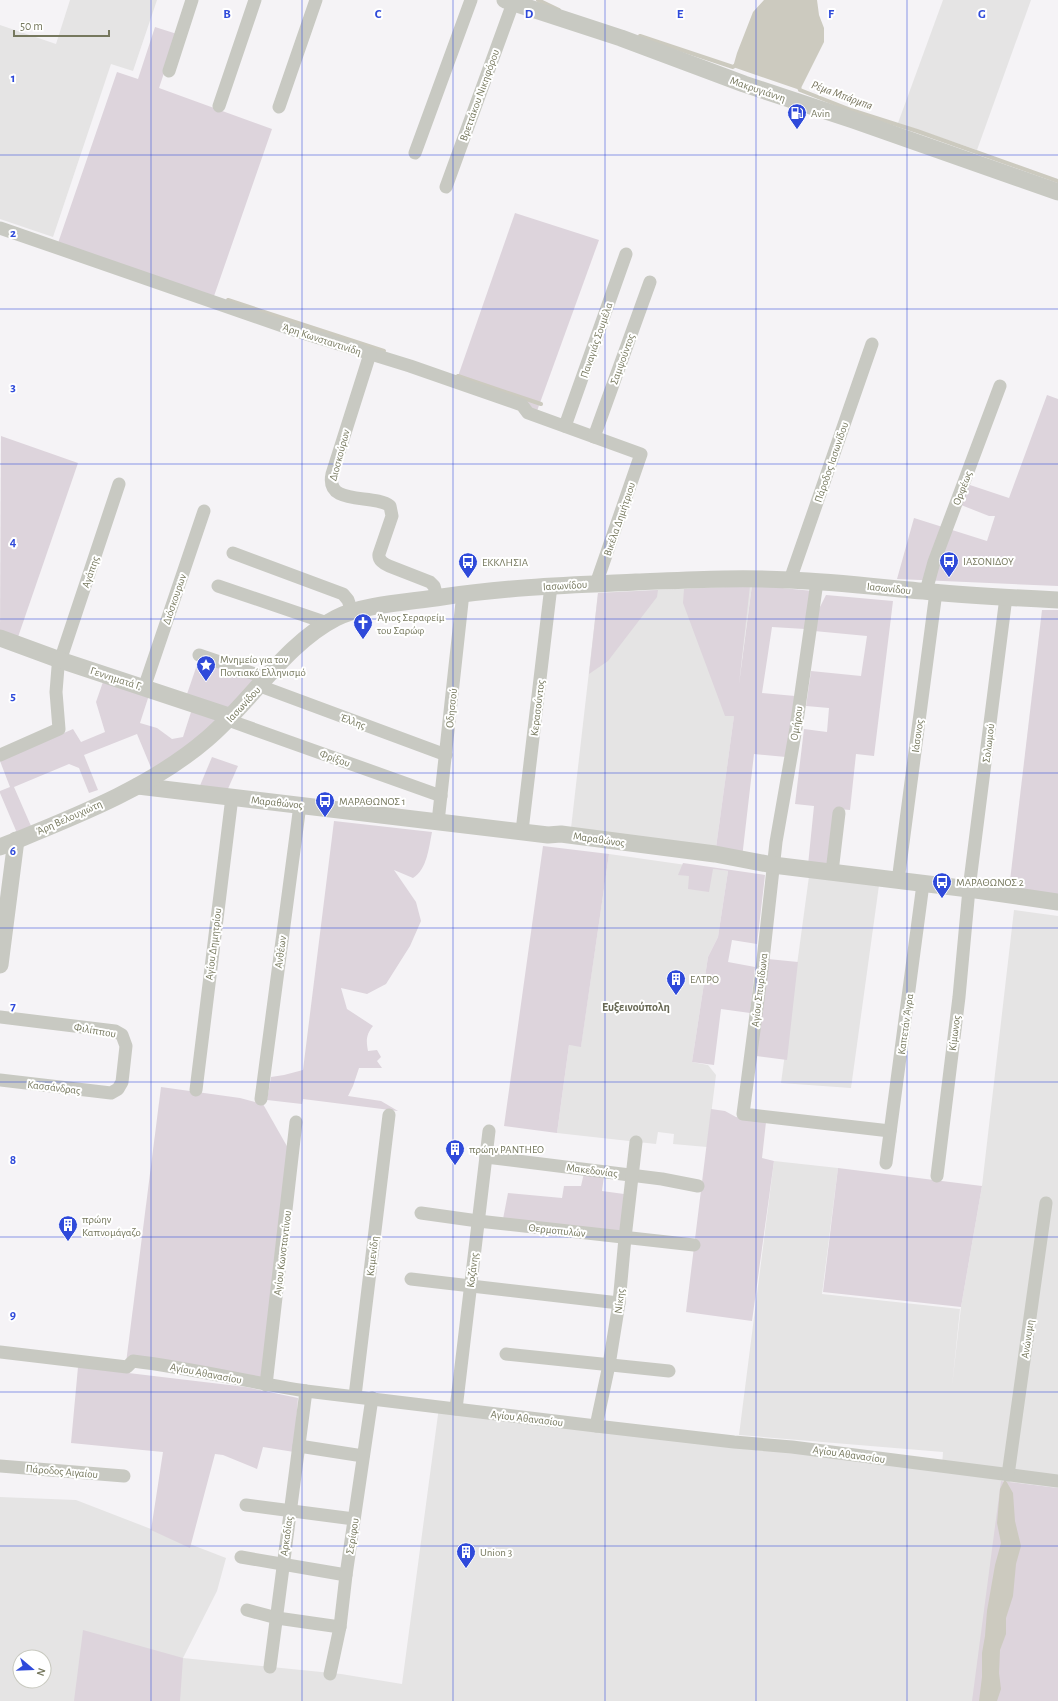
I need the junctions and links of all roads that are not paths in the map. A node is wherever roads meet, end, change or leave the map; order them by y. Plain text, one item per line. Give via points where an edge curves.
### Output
1 (192, 0) edge
2 (255, 0) edge
3 (316, 0) edge
4 (471, 0) edge
5 (509, 1) edge
6 (169, 71) dead end
7 (219, 106) dead end
8 (279, 107) dead end
9 (415, 153) dead end
10 (446, 187) dead end
11 (1058, 192) edge
12 (0, 228) edge
13 (626, 254) dead end
14 (650, 282) dead end
15 (872, 344) dead end
16 (370, 354) junction
17 (1000, 386) dead end
18 (565, 426) junction
19 (594, 437) junction
20 (641, 454) joint
21 (119, 484) dead end
22 (204, 511) dead end
23 (233, 553) dead end
24 (790, 580) junction
25 (817, 582) junction
26 (596, 584) junction
27 (218, 586) dead end
28 (551, 586) junction
29 (931, 592) junction
30 (463, 593) junction
31 (1006, 597) junction
32 (436, 598) junction
33 (1058, 600) edge
34 (352, 612) junction
35 (327, 623) junction
36 (0, 638) edge
37 (199, 655) dead end
38 (60, 660) junction
39 (263, 682) junction
40 (144, 688) junction
41 (230, 718) junction
42 (0, 755) edge
43 (446, 755) junction
44 (175, 764) junction
45 (138, 786) junction
46 (181, 792) junction
47 (441, 796) junction
48 (232, 797) junction
49 (300, 805) junction
50 (839, 813) dead end
51 (438, 822) junction
52 (522, 831) junction
53 (16, 840) junction
54 (0, 847) edge
55 (773, 865) junction
56 (0, 866) edge
57 (832, 872) junction
58 (898, 880) junction
59 (11, 883) junction
60 (923, 884) junction
61 (969, 889) junction
62 (1058, 902) edge
63 (0, 965) edge
64 (0, 1017) edge
65 (0, 1080) edge
66 (196, 1090) dead end
67 (108, 1094) joint
68 (260, 1100) dead end
69 (389, 1115) dead end
70 (296, 1122) dead end
71 (489, 1131) dead end
72 (890, 1131) junction
73 (636, 1142) dead end
74 (486, 1157) junction
75 (886, 1163) dead end
76 (632, 1175) junction
77 (937, 1176) dead end
78 (698, 1186) dead end
79 (1046, 1203) dead end
80 (421, 1213) dead end
81 (478, 1221) junction
82 (625, 1238) junction
83 (694, 1245) dead end
84 (411, 1279) dead end
85 (470, 1285) junction
86 (619, 1303) junction
87 (0, 1352) edge
88 (506, 1354) dead end
89 (609, 1365) junction
90 (669, 1371) dead end
91 (266, 1385) junction
92 (306, 1391) junction
93 (355, 1396) junction
94 (372, 1398) junction
95 (456, 1409) junction
96 (596, 1426) junction
97 (299, 1446) junction
98 (363, 1456) junction
99 (0, 1466) edge
100 (124, 1476) dead end
101 (1008, 1476) junction
102 (1058, 1481) edge
103 (246, 1505) dead end
104 (290, 1510) junction
105 (354, 1519) junction
106 (241, 1557) dead end
107 (282, 1565) junction
108 (346, 1575) junction
109 (247, 1610) dead end
110 (277, 1618) junction
111 (340, 1627) junction
112 (270, 1667) dead end
113 (330, 1674) dead end

1 - 6 street
2 - 7 street
3 - 8 street
4 - 9 street
5 - 10 street, Βρεττάκου Νικηφόρου
5 - 11 street, Μακρυγιάννη
12 - 16 street, Άρη Κωνσταντινίδη
13 - 18 street, Παναγιάς Σουμέλα
14 - 19 street, Σαμψούντος
15 - 24 street, Πάροδος Ιασωνίδου
16 - 18 street, Άρη Κωνσταντινίδη via 522,405 528,412
16 - 32 street, Διοσκούρων via 332,474 331,485 337,492 390,506 392,516 379,554 380,559 384,564 430,582 434,586
17 - 29 street, Ορφέως via 934,562
18 - 19 street, Άρη Κωνσταντινίδη
19 - 20 street, Άρη Κωνσταντινίδη
20 - 26 street, Βικέλα Δημήτριου
21 - 38 street, Αγάπης
22 - 40 street, Διόσκουρων
23 - 34 street via 343,594
24 - 25 street, Ιασωνίδου
24 - 26 street, Ιασωνίδου
25 - 29 street, Ιασωνίδου
25 - 55 street, Ομήρου
26 - 28 street, Ιασωνίδου
27 - 35 street
28 - 30 street, Ιασωνίδου
28 - 52 street, Κερασούντος
29 - 31 street, Ιασωνίδου
29 - 58 street, Ιάσονος
30 - 32 street, Ιασωνίδου
30 - 43 street, Οδησσού
31 - 33 street, Ιασωνίδου
31 - 61 street, Σολωμού
32 - 34 street, Ιασωνίδου
34 - 35 street, Ιασωνίδου
35 - 39 street, Ιασωνίδου via 302,641
36 - 38 street, Γεννηματά Γ.
37 - 39 street, Έλλης
38 - 40 street, Γεννηματά Γ.
38 - 42 street, Αγάπης via 56,683 59,729
39 - 41 street, Ιασωνίδου
39 - 43 street, Έλλης
40 - 41 street, Γεννηματά Γ.
41 - 44 street, Ιασωνίδου
41 - 47 street, Φρίξου
43 - 47 street, Οδησσού
44 - 45 street, Ιασωνίδου
44 - 46 street via 170,774 172,782
45 - 46 street, Μαραθώνος
45 - 53 street, Άρη Βελουχιώτη
46 - 48 street, Μαραθώνος
47 - 51 street, Οδησσού
48 - 49 street, Μαραθώνος
48 - 66 street, Αγίου Δημητρίου
49 - 51 street, Μαραθώνος
49 - 68 street, Ανθέων
50 - 57 street
51 - 52 street, Μαραθώνος
52 - 55 street, Μαραθώνος via 715,854
53 - 54 street, Άρη Βελουχιώτη
53 - 59 street
55 - 57 street, Μαραθώνος
55 - 72 street, Αγίου Σπυρίδωνα via 743,1114
56 - 59 street
57 - 58 street, Μαραθώνος
58 - 60 street, Μαραθώνος
59 - 63 street
60 - 61 street, Μαραθώνος
60 - 72 street, Καπετάν Άγρα
61 - 62 street, Μαραθώνος
61 - 77 street, Κίμωνος via 959,997
64 - 67 street, Φιλίππου via 114,1031 122,1035 126,1046 122,1082 118,1089
65 - 67 street, Κασσάνδρας
69 - 93 street, Καμενίδη
70 - 91 street, Αγίου Κωνσταντίνου
71 - 74 street, Κοζάνης
72 - 75 street, Καπετάν Άγρα
73 - 76 street, Νίκης
74 - 76 street, Μακεδονίας
74 - 81 street, Κοζάνης
76 - 78 street, Μακεδονίας
76 - 82 street, Νίκης
79 - 101 street, Ανώνυμη
80 - 81 street, Θερμοπυλών
81 - 82 street, Θερμοπυλών
81 - 85 street, Κοζάνης
82 - 83 street, Θερμοπυλών
82 - 86 street, Νίκης
84 - 85 street
85 - 86 street
85 - 95 street, Κοζάνης
86 - 89 street, Νίκης
87 - 91 street, Αγίου Αθανασίου via 127,1367 133,1361 167,1365
88 - 89 street
89 - 90 street
89 - 96 street, Νίκης
91 - 92 street, Αγίου Αθανασίου
92 - 93 street, Αγίου Αθανασίου
92 - 97 street, Αρκαδίας
93 - 94 street, Αγίου Αθανασίου
94 - 95 street, Αγίου Αθανασίου
94 - 98 street, Σερίφου
95 - 96 street, Αγίου Αθανασίου
96 - 101 street, Αγίου Αθανασίου via 792,1447
97 - 98 street
97 - 104 street, Αρκαδίας
98 - 105 street, Σερίφου
99 - 100 street, Πάροδος Αιγαίου
101 - 102 street, Αγίου Αθανασίου
103 - 104 street
104 - 105 street
104 - 107 street, Αρκαδίας
105 - 108 street, Σερίφου
106 - 107 street
107 - 108 street
107 - 110 street, Αρκαδίας
108 - 111 street, Σερίφου
109 - 110 street
110 - 111 street
110 - 112 street, Αρκαδίας
111 - 113 street, Σερίφου

